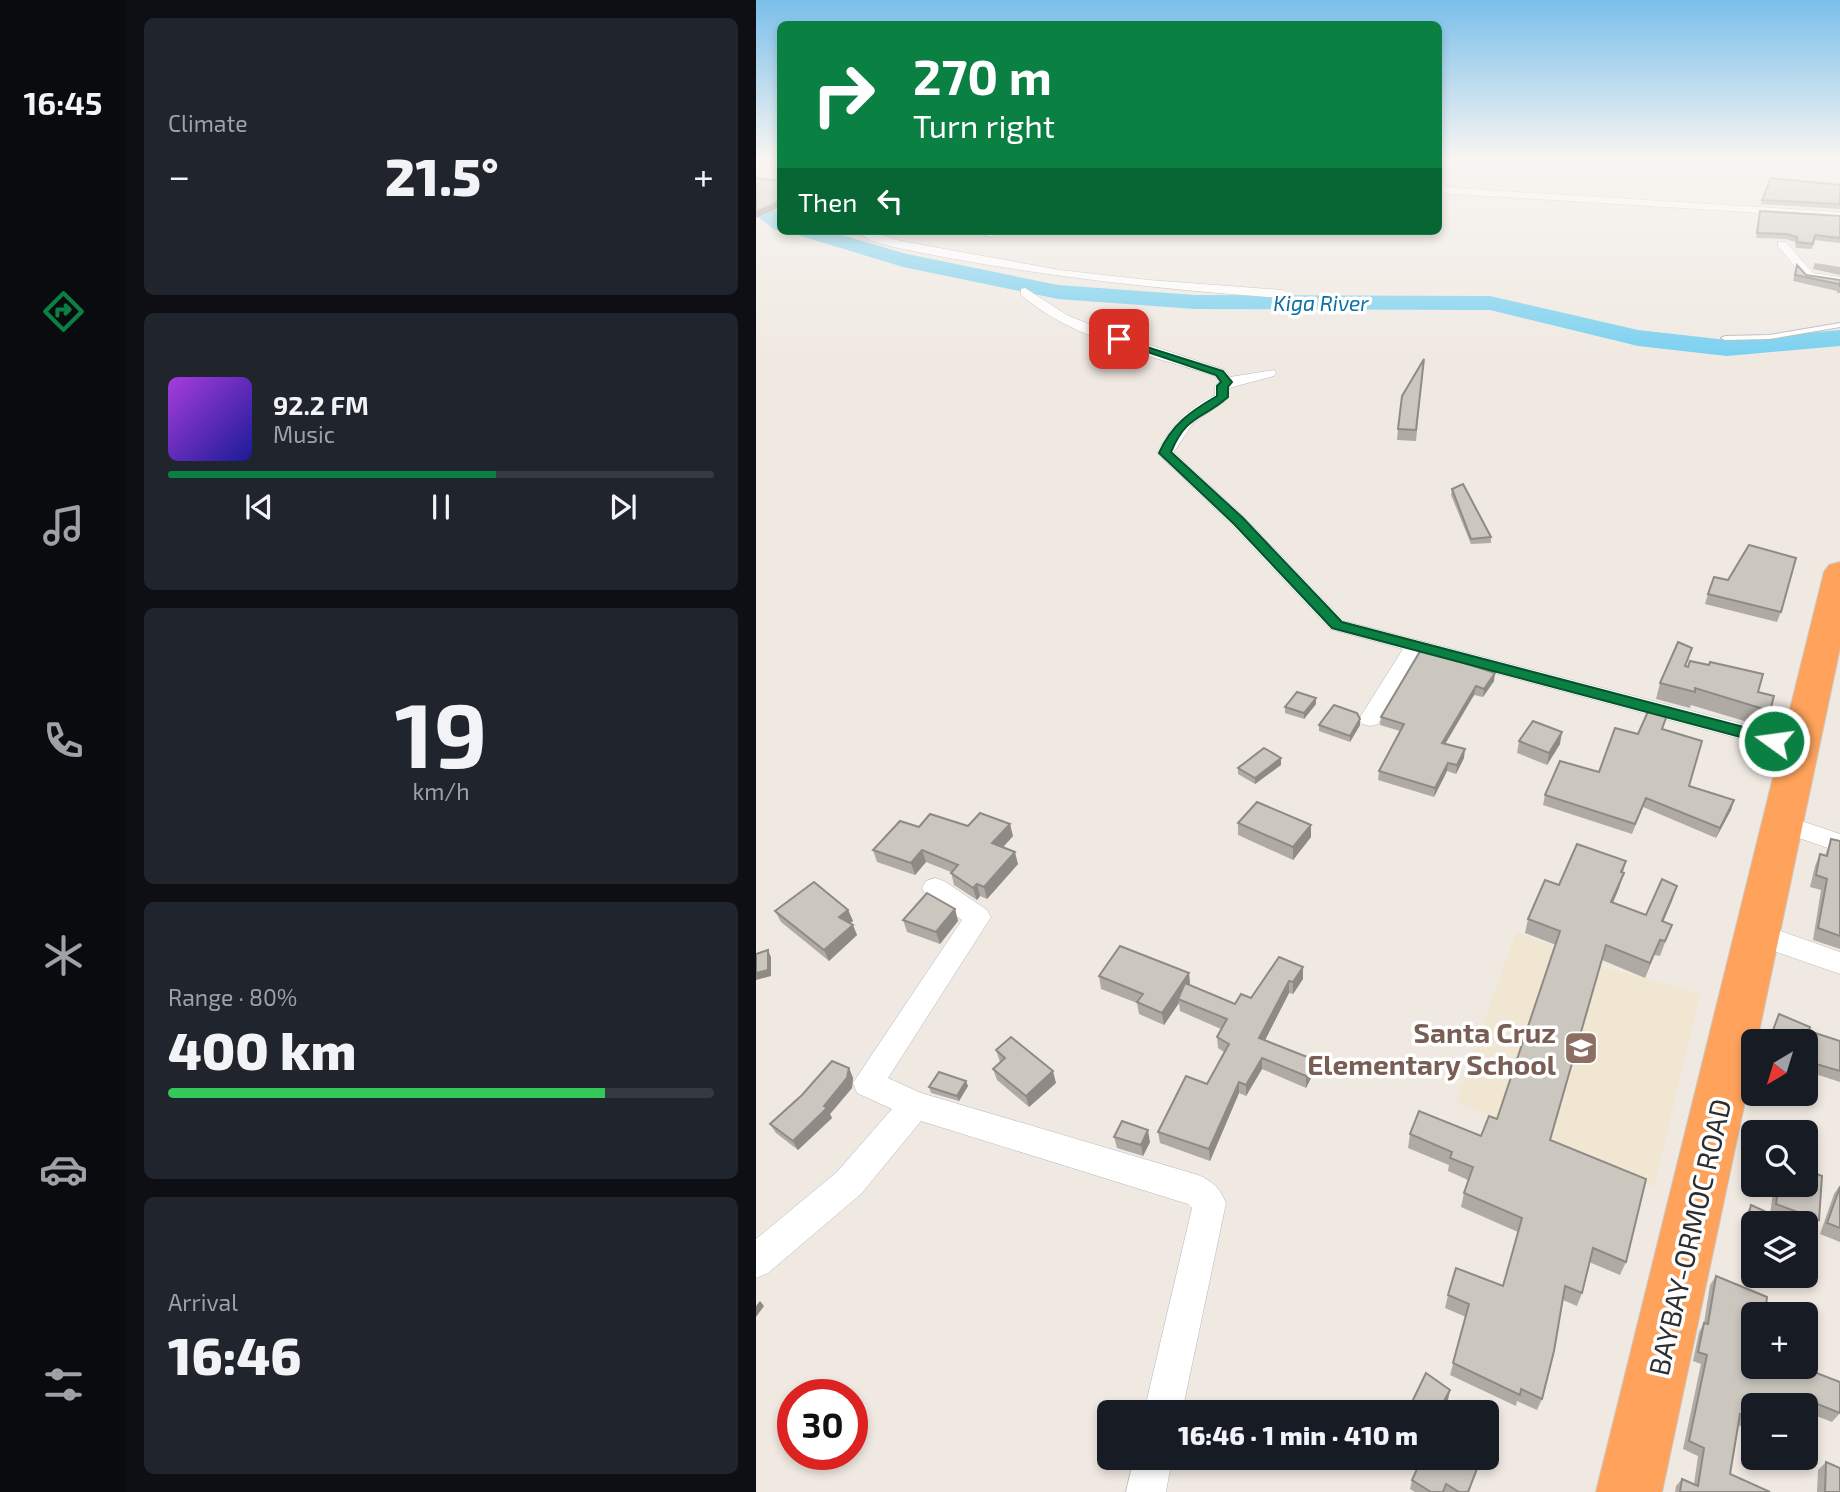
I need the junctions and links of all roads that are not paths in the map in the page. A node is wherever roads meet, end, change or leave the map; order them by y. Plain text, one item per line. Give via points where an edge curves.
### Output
1 (871, 235) edge
2 (1782, 244) edge
3 (1840, 281) edge
4 (1026, 292) dead end
5 (1283, 294) dead end
6 (1840, 325) edge
7 (1725, 338) dead end
8 (1269, 373) dead end
9 (1227, 382) junction
10 (1837, 599) edge
11 (1414, 647) junction
12 (1370, 719) dead end
13 (1800, 747) junction
14 (1784, 824) junction
15 (1840, 843) edge
16 (935, 888) dead end
17 (1758, 934) junction
18 (1840, 963) edge
19 (915, 1105) junction
20 (756, 1261) edge
21 (1166, 1400) edge
22 (1151, 1470) edge
23 (1146, 1492) edge
24 (1629, 1492) edge

1 - 5 street via 1004,265 1159,286
2 - 3 street via 1809,276
4 - 9 street via 1049,311 1220,373
6 - 7 lane via 1769,337
8 - 9 street
9 - 11 street via 1222,397 1189,417 1165,453 1238,521 1337,625
10 - 13 highway, BAYBAY-ORMOC ROAD
11 - 12 street
11 - 13 street
13 - 14 highway, BAYBAY-ORMOC ROAD
14 - 15 street
14 - 17 highway, BAYBAY-ORMOC ROAD
16 - 19 street via 978,917 868,1083
17 - 18 street
17 - 24 highway, BAYBAY-ORMOC ROAD
19 - 20 street via 849,1183
19 - 21 street via 1206,1197 1210,1203
22 - 23 street

